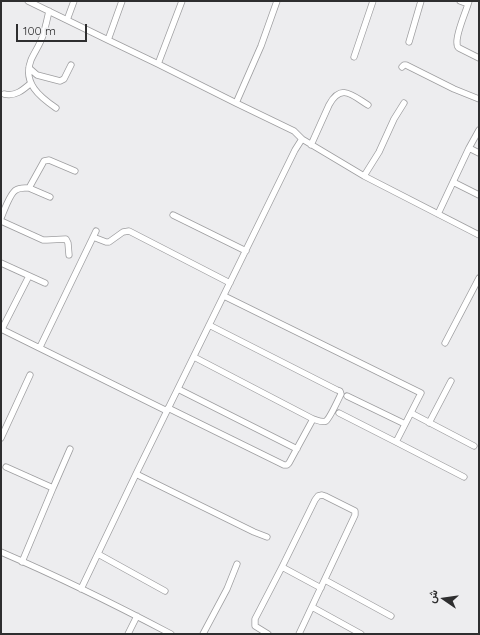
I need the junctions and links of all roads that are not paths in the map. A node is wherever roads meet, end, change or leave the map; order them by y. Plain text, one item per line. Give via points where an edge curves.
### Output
1 (28, 1) edge
2 (74, 1) edge
3 (122, 1) edge
4 (182, 1) edge
5 (277, 1) edge
6 (373, 1) edge
7 (421, 1) edge
8 (460, 1) edge
9 (469, 2) edge
10 (49, 11) junction
11 (67, 20) junction
12 (108, 40) junction
13 (409, 42) dead end
14 (354, 57) dead end
15 (479, 58) edge
16 (158, 64) junction
17 (71, 65) dead end
18 (402, 67) dead end
19 (29, 68) junction
20 (31, 83) junction
21 (4, 94) dead end
22 (479, 99) edge
23 (404, 103) dead end
24 (236, 104) junction
25 (368, 105) dead end
26 (56, 108) dead end
27 (479, 130) edge
28 (302, 138) junction
29 (311, 145) junction
30 (469, 148) junction
31 (479, 153) edge
32 (75, 171) dead end
33 (364, 176) junction
34 (453, 182) junction
35 (29, 188) junction
36 (479, 195) edge
37 (50, 197) dead end
38 (438, 214) junction
39 (173, 215) dead end
40 (1, 220) edge
41 (96, 231) dead end
42 (479, 235) edge
43 (93, 237) junction
44 (246, 251) junction
45 (69, 255) dead end
46 (1, 263) edge
47 (29, 276) junction
48 (479, 278) edge
49 (45, 283) dead end
50 (230, 283) junction
51 (224, 296) junction
52 (209, 325) junction
53 (1, 329) edge
54 (445, 343) dead end
55 (40, 347) junction
56 (194, 357) junction
57 (30, 375) dead end
58 (450, 381) dead end
59 (178, 389) junction
60 (347, 396) dead end
61 (168, 410) junction
62 (339, 413) dead end
63 (411, 413) junction
64 (313, 419) junction
65 (429, 422) junction
66 (405, 424) junction
67 (1, 438) edge
68 (396, 442) junction
69 (474, 446) dead end
70 (70, 449) dead end
71 (296, 449) junction
72 (6, 468) dead end
73 (136, 474) junction
74 (464, 477) dead end
75 (53, 488) junction
76 (267, 537) dead end
77 (1, 552) edge
78 (98, 554) junction
79 (22, 562) junction
80 (237, 564) dead end
81 (282, 567) junction
82 (325, 580) junction
83 (321, 588) junction
84 (81, 589) junction
85 (165, 591) dead end
86 (312, 607) junction
87 (137, 616) junction
88 (391, 616) dead end
89 (128, 634) edge
90 (171, 634) edge
91 (203, 634) edge
92 (268, 634) edge
93 (299, 634) edge
94 (361, 634) edge

1 - 10 street
2 - 11 street
3 - 12 street
4 - 16 street
5 - 24 street
6 - 14 street
7 - 13 street
8 - 9 street
9 - 15 street via 458,35 457,47
10 - 11 street
10 - 19 street via 42,38
11 - 12 street
12 - 16 street
16 - 24 street
17 - 19 street via 62,81 37,75
18 - 22 street via 406,65
19 - 20 street
20 - 21 street via 14,94
20 - 26 street via 38,94
23 - 33 street
24 - 28 street via 294,131
25 - 29 street via 347,92 338,94 332,99
27 - 30 street
28 - 29 street
28 - 44 street
29 - 33 street
30 - 31 street
30 - 34 street
32 - 35 street via 46,160
33 - 38 street
34 - 36 street
34 - 38 street
35 - 37 street
35 - 40 street via 20,188 12,193
38 - 42 street
39 - 44 street
40 - 45 street via 43,240 66,239
41 - 43 street
43 - 50 street via 109,242 123,232 129,231
43 - 55 street
44 - 50 street
46 - 47 street
47 - 49 street
47 - 53 street
48 - 54 street
50 - 51 street
51 - 52 street
51 - 63 street via 421,393
52 - 56 street
52 - 64 street via 340,391 341,394 327,420 322,422
53 - 55 street
55 - 61 street
56 - 59 street
56 - 64 street
57 - 67 street
58 - 65 street
59 - 61 street
59 - 71 street
60 - 66 street
61 - 71 street via 281,465 289,463
61 - 73 street
62 - 68 street
63 - 65 street
63 - 66 street
64 - 71 street
65 - 69 street
66 - 68 street
68 - 74 street
70 - 75 street
72 - 75 street
73 - 76 street
73 - 78 street
75 - 79 street
77 - 79 street
78 - 84 street
78 - 85 street
79 - 84 street
80 - 91 street
81 - 82 street via 315,500 322,495 355,511
81 - 83 street
81 - 92 street via 255,619 255,626
82 - 83 street
82 - 88 street
83 - 86 street
84 - 87 street
86 - 93 street
86 - 94 street
87 - 89 street
87 - 90 street

